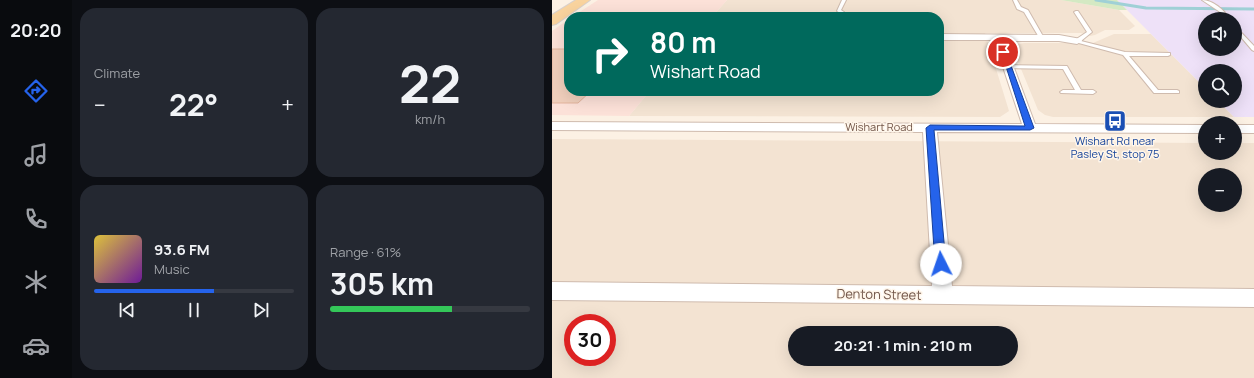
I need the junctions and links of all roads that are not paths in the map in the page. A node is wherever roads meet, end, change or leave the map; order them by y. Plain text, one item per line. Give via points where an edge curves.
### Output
1 (584, 0) edge
2 (844, 0) edge
3 (1015, 0) edge
4 (1204, 0) edge
5 (564, 12) edge
6 (565, 12) edge
7 (842, 12) edge
8 (1076, 12) dead end
9 (1223, 12) edge
10 (552, 20) edge
11 (1242, 35) edge
12 (944, 37) edge
13 (998, 38) junction
14 (1042, 38) junction
15 (1077, 41) junction
16 (1254, 49) edge
17 (1125, 54) junction
18 (1168, 54) dead end
19 (1008, 67) junction
20 (1064, 92) dead end
21 (1079, 92) junction
22 (1093, 92) dead end
23 (1177, 92) dead end
24 (552, 126) edge
25 (930, 128) junction
26 (1030, 128) junction
27 (1198, 129) edge
28 (1242, 129) edge
29 (1254, 129) edge
30 (552, 291) edge
31 (943, 295) junction
32 (1254, 298) edge

1 - 6 main road
2 - 7 lane via 839,11
3 - 14 lane via 1019,8 1026,11
4 - 9 lane
5 - 10 main road
8 - 15 lane via 1090,32
11 - 16 lane
12 - 13 street
13 - 14 street
13 - 19 street
14 - 15 street
15 - 17 lane
17 - 18 lane
17 - 23 lane via 1156,92
19 - 21 lane via 1065,67
19 - 26 street
20 - 21 lane
21 - 22 lane
24 - 25 street, Wishart Road
25 - 26 street, Wishart Road
25 - 31 street
26 - 27 street, Wishart Road
28 - 29 street
30 - 31 street, Denton Street
31 - 32 street, Denton Street

